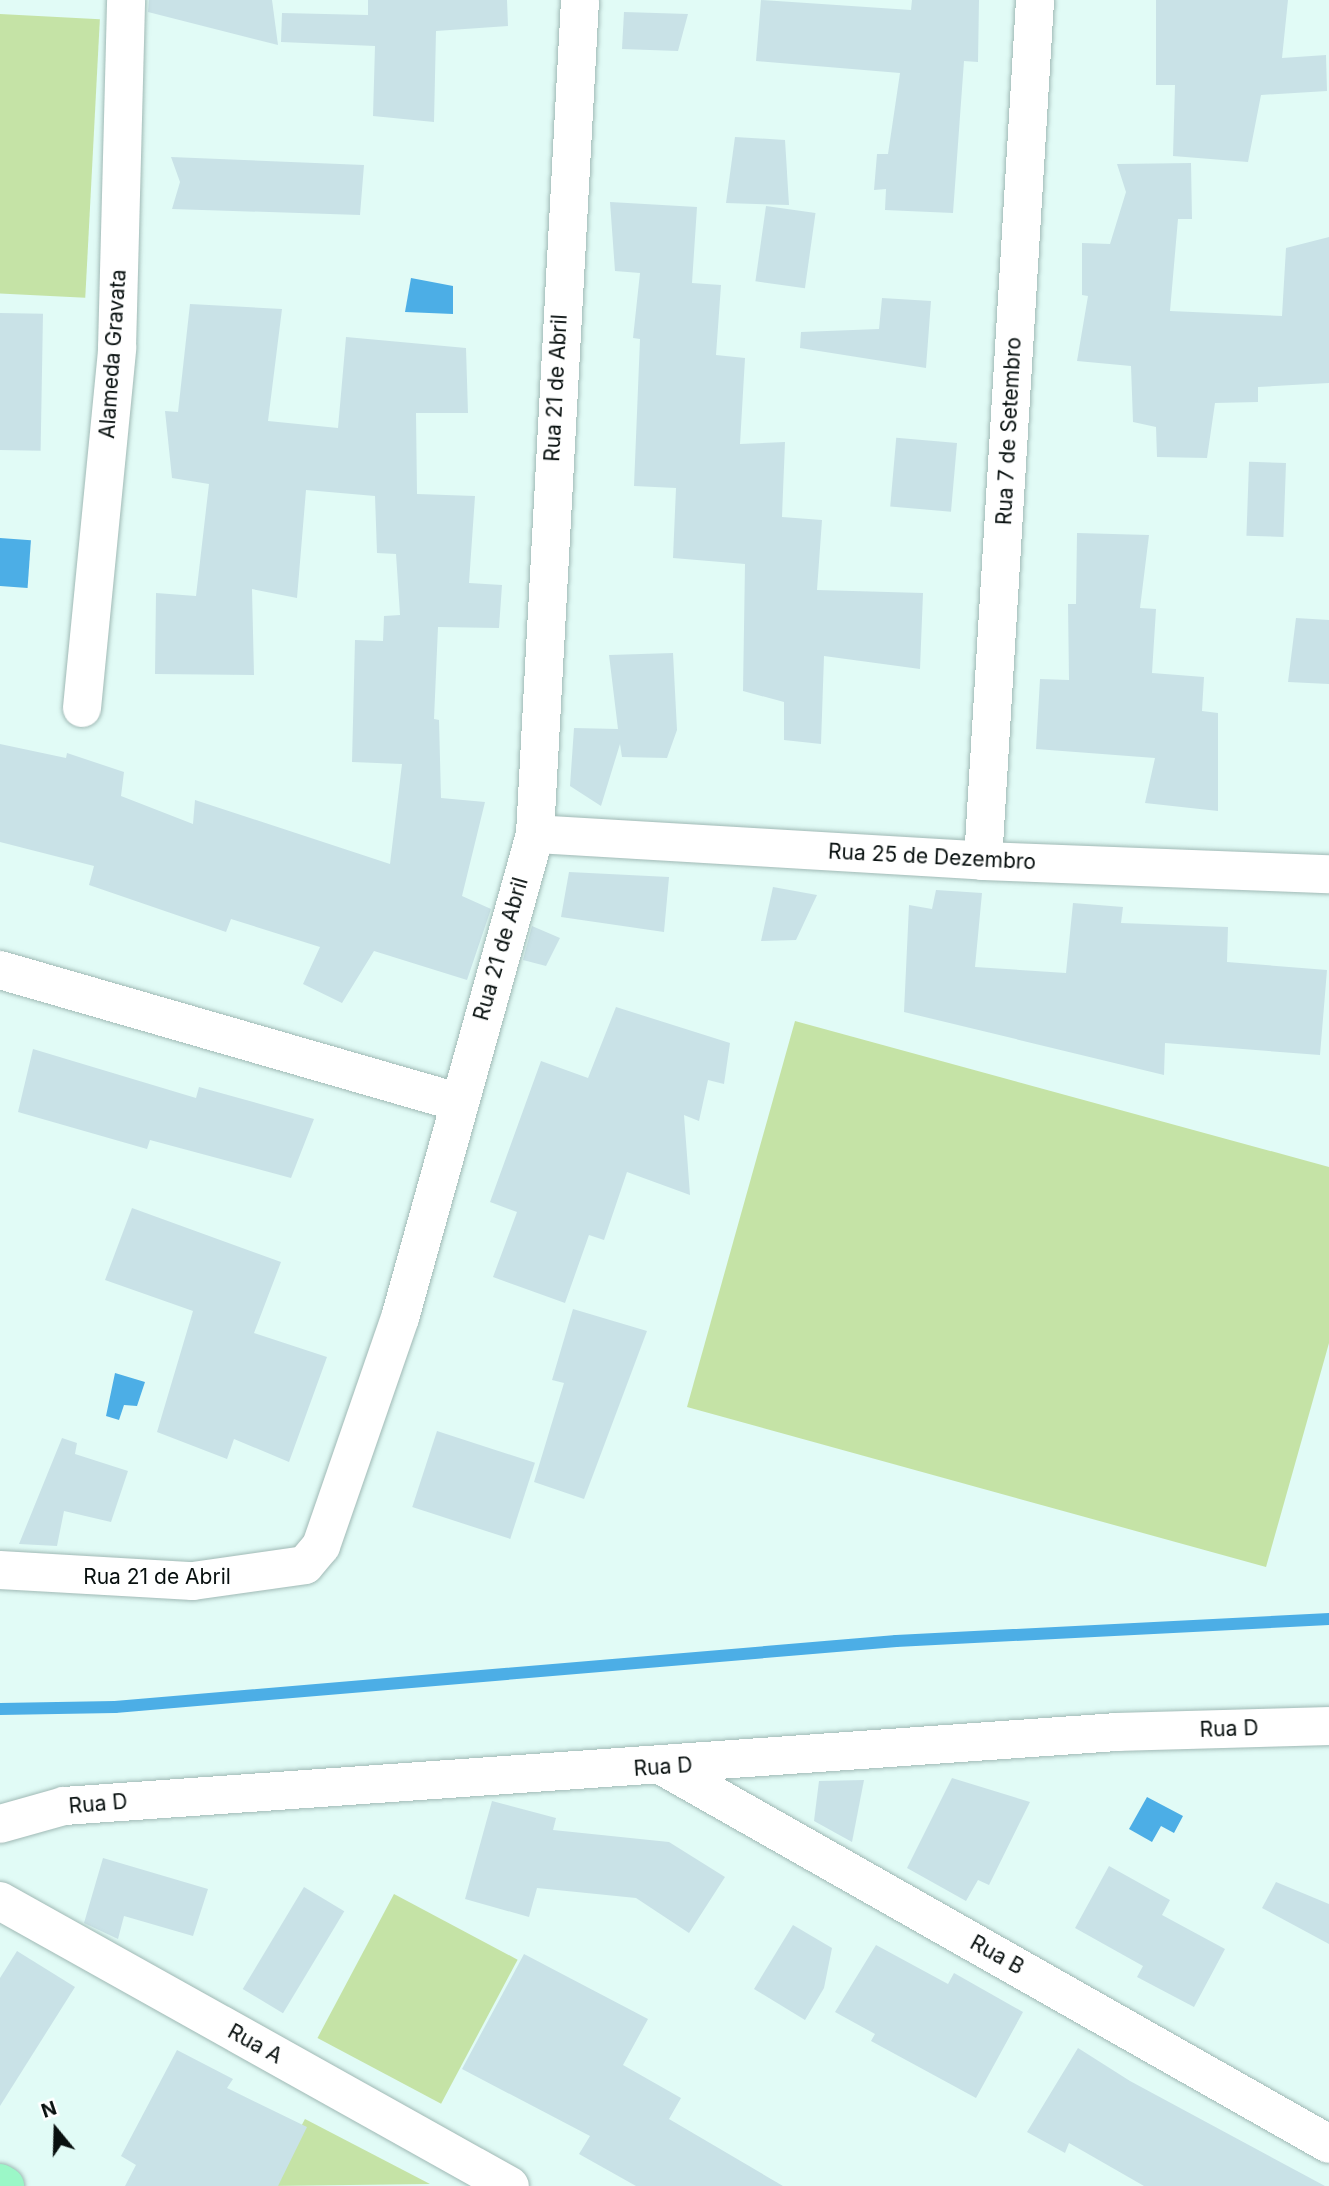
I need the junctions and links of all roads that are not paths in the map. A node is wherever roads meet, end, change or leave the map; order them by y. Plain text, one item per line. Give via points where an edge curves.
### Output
1 (126, 0) edge
2 (580, 0) edge
3 (1035, 0) edge
4 (82, 708) dead end
5 (535, 834) junction
6 (983, 861) junction
7 (1329, 874) edge
8 (0, 970) edge
9 (457, 1102) junction
10 (0, 1570) edge
11 (1329, 1726) edge
12 (664, 1768) junction
13 (0, 1824) edge
14 (0, 1901) edge
15 (1329, 2144) edge
16 (0, 2183) edge
17 (5, 2186) edge
18 (510, 2186) edge

1 - 4 street, Alameda Gravata via 117,348
2 - 5 street, Rua 21 de Abril
3 - 6 street, Rua 7 de Setembro
5 - 6 street, Rua 25 de Dezembro
5 - 9 street, Rua 21 de Abril
6 - 7 street, Rua 25 de Dezembro
8 - 9 street
9 - 10 street, Rua 21 de Abril via 400,1318 321,1546 305,1565 193,1581
11 - 12 street, Rua D via 1117,1732
12 - 13 street, Rua D via 64,1806
12 - 15 street, Rua B
14 - 18 street, Rua A
16 - 17 main road

